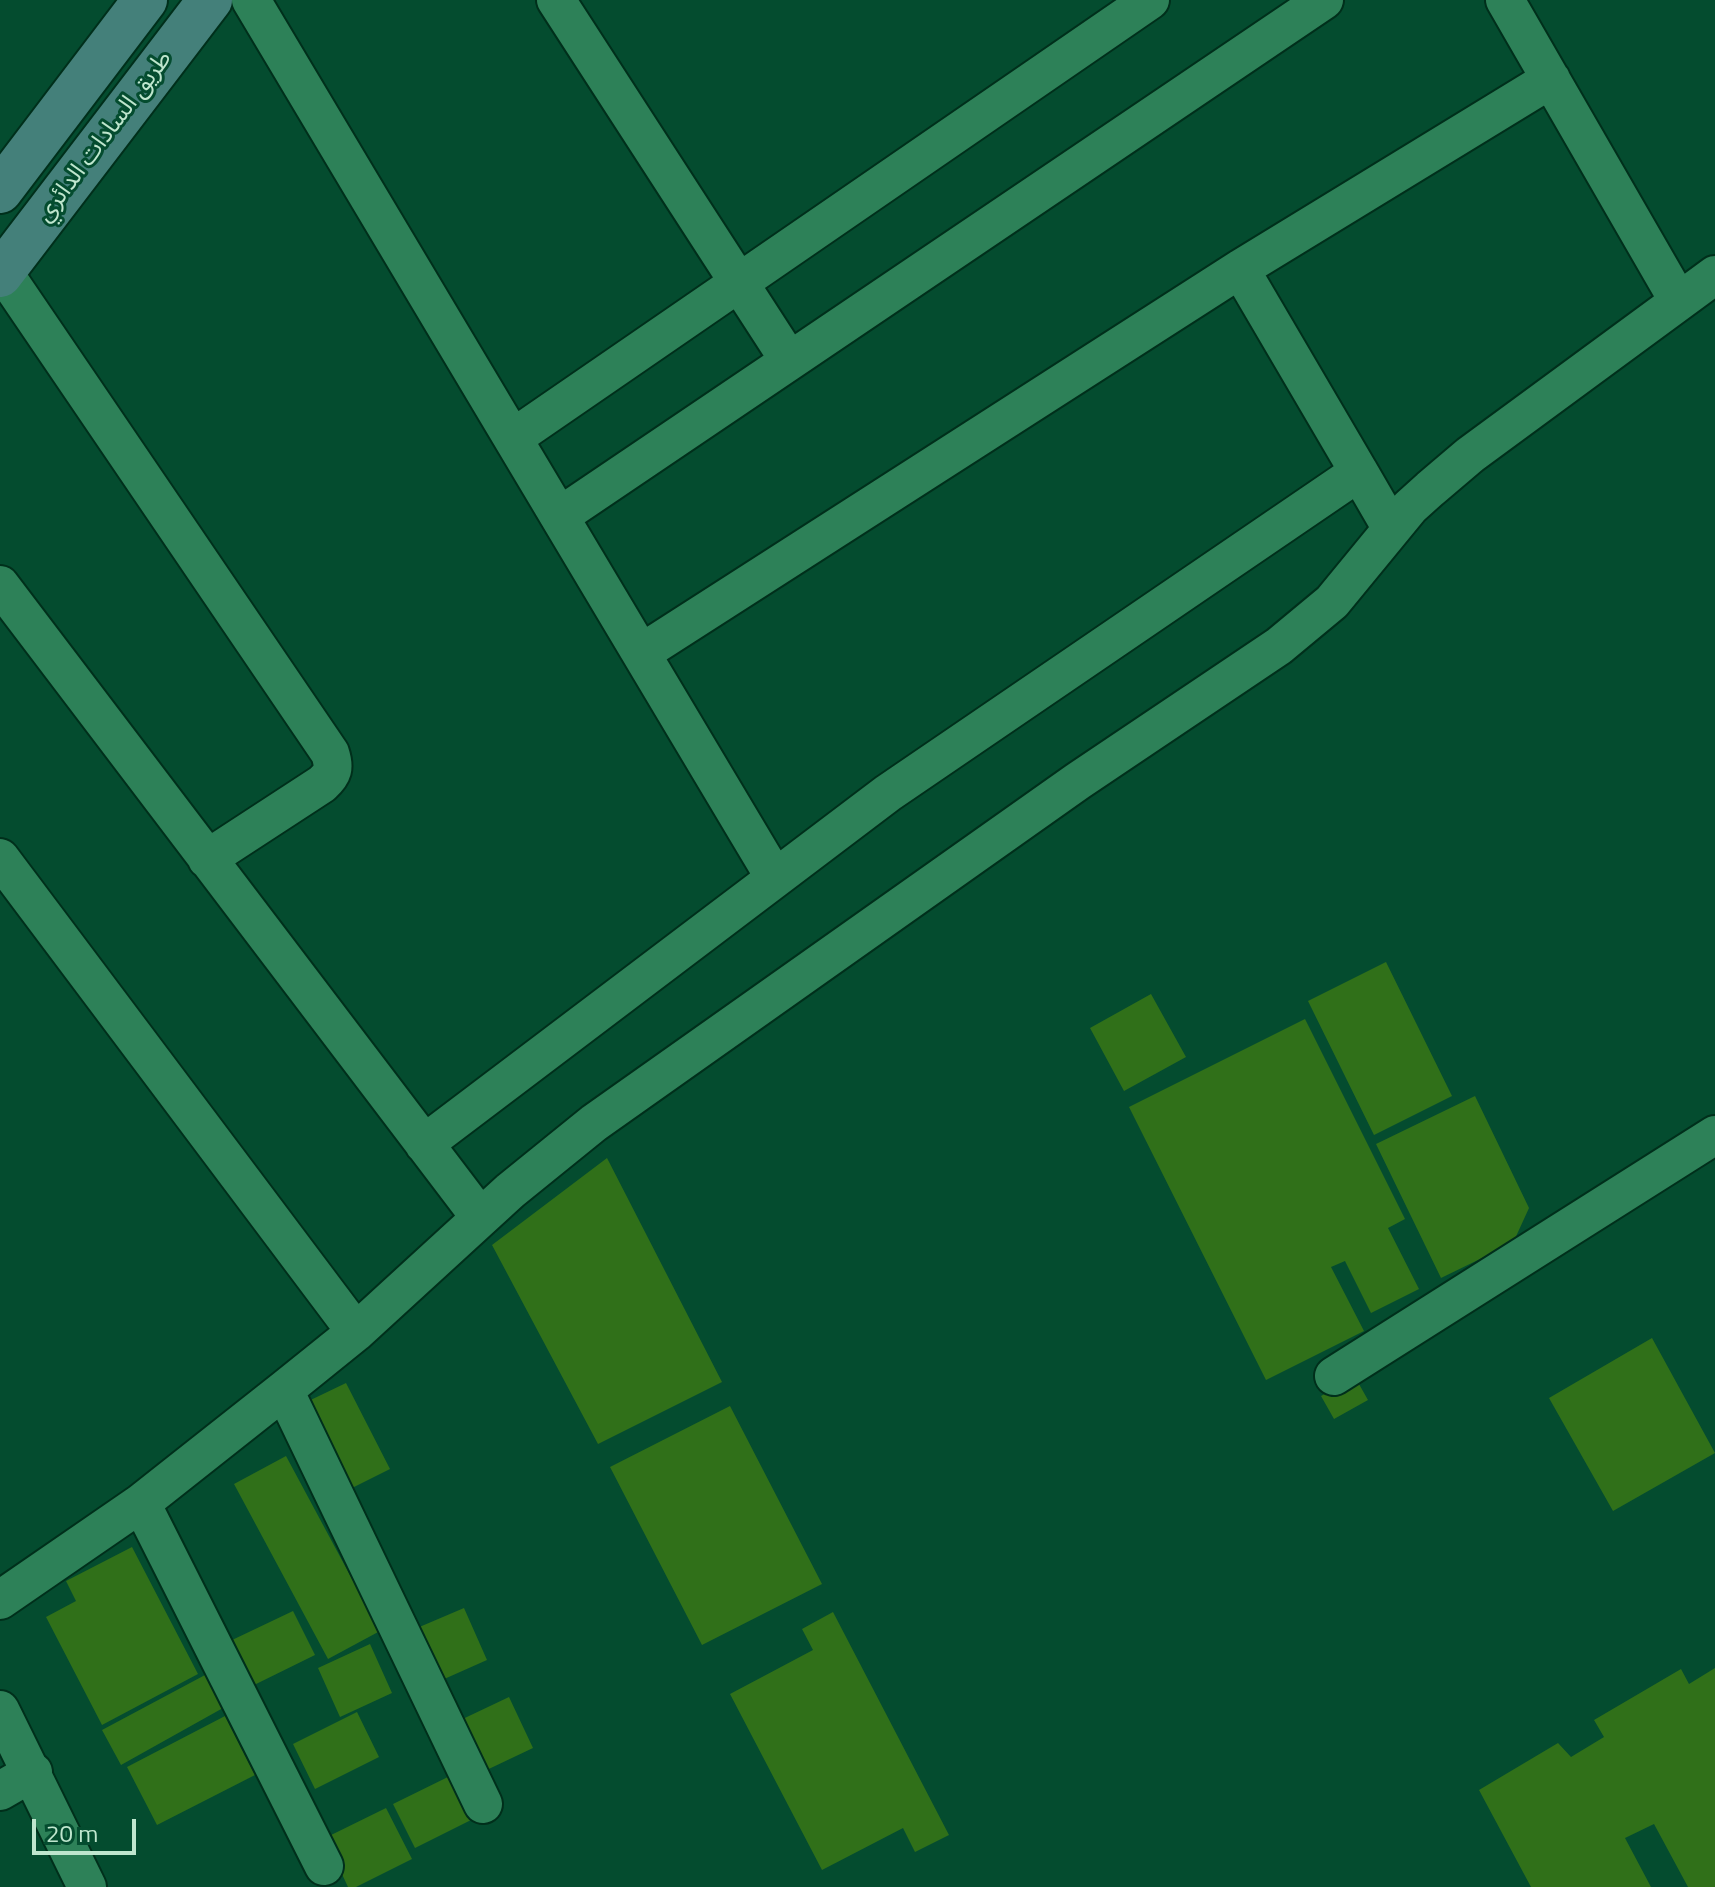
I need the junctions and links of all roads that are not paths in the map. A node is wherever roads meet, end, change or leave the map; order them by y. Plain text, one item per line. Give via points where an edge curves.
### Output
1 (145, 0) edge
2 (210, 0) edge
3 (251, 0) edge
4 (556, 0) edge
5 (1150, 0) edge
6 (1324, 0) edge
7 (1505, 0) edge
8 (1551, 79) junction
9 (0, 191) edge
10 (1240, 269) junction
11 (1, 273) edge
12 (1715, 275) edge
13 (740, 281) junction
14 (1678, 300) junction
15 (789, 360) junction
16 (513, 438) junction
17 (1359, 472) junction
18 (560, 516) junction
19 (1392, 529) junction
20 (0, 585) edge
21 (643, 652) junction
22 (0, 858) edge
23 (207, 859) junction
24 (775, 878) junction
25 (1715, 1135) edge
26 (424, 1144) junction
27 (480, 1217) junction
28 (356, 1332) junction
29 (1334, 1376) dead end
30 (284, 1390) junction
31 (141, 1503) junction
32 (0, 1600) edge
33 (0, 1710) edge
34 (33, 1772) junction
35 (0, 1791) edge
36 (483, 1804) dead end
37 (324, 1866) dead end
38 (87, 1887) edge

1 - 9 main road
2 - 11 main road, طريق السادات الدائري
3 - 16 street
4 - 13 street
5 - 13 street
6 - 15 street
7 - 8 street
8 - 10 street
8 - 14 street
10 - 17 street
10 - 21 street
11 - 23 street via 330,753 332,775 322,784
12 - 14 street
13 - 15 street
13 - 16 street
14 - 19 street via 1470,455
15 - 18 street
16 - 18 street
17 - 19 street
17 - 24 street via 888,793
18 - 21 street
19 - 27 street via 1332,602 1279,646 656,1078
20 - 23 street
21 - 24 street
22 - 28 street
23 - 26 street
24 - 26 street
25 - 29 street
26 - 27 street
27 - 28 street
28 - 30 street
30 - 31 street
30 - 36 street
31 - 32 street
31 - 37 street
33 - 34 street
34 - 35 street
34 - 38 street

